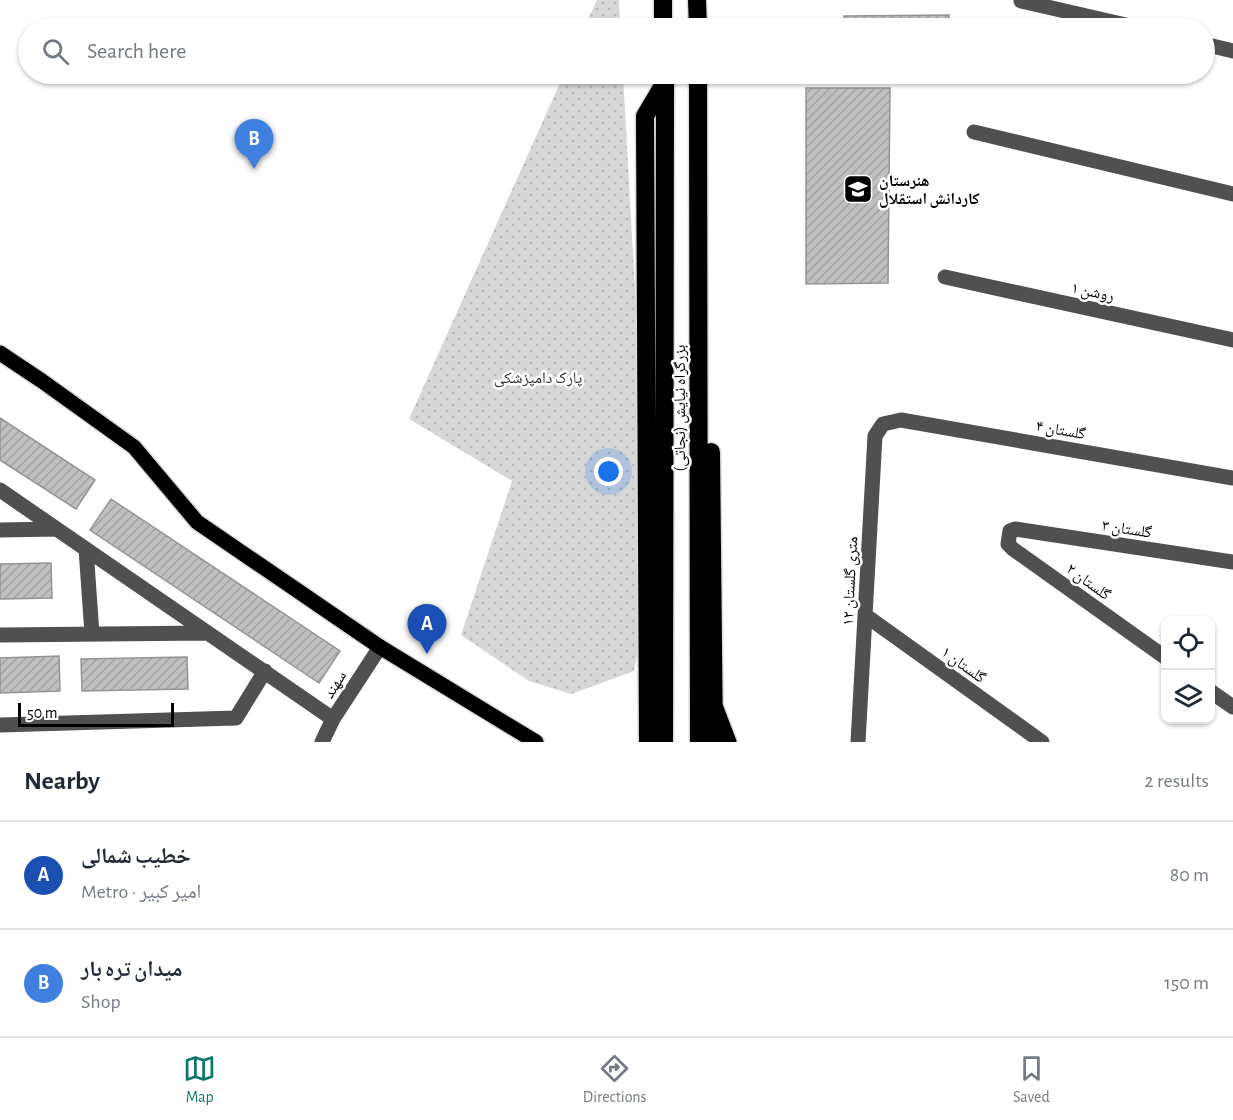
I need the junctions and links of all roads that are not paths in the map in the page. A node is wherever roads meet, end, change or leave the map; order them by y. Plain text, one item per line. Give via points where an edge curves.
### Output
1 (663, 0) edge
2 (698, 0) edge
3 (1021, 1) edge
4 (663, 18) edge
5 (698, 18) edge
6 (1095, 18) edge
7 (1215, 47) edge
8 (1233, 51) edge
9 (662, 84) edge
10 (665, 84) edge
11 (698, 84) edge
12 (700, 84) edge
13 (974, 132) dead end
14 (1233, 194) edge
15 (945, 277) dead end
16 (1233, 340) edge
17 (0, 353) edge
18 (883, 424) joint
19 (1233, 477) edge
20 (0, 490) edge
21 (56, 529) junction
22 (1015, 529) joint
23 (0, 530) edge
24 (86, 549) junction
25 (1233, 562) edge
26 (865, 615) junction
27 (208, 633) junction
28 (92, 634) junction
29 (0, 635) edge
30 (380, 647) junction
31 (1161, 654) edge
32 (264, 671) junction
33 (1215, 694) edge
34 (713, 699) junction
35 (1233, 707) edge
36 (333, 719) junction
37 (0, 725) edge
38 (322, 742) edge
39 (536, 742) edge
40 (648, 742) edge
41 (664, 742) edge
42 (699, 742) edge
43 (714, 742) edge
44 (729, 742) edge
45 (858, 742) edge
46 (1042, 742) edge

1 - 4 highway
2 - 5 highway
3 - 6 street
7 - 8 street
9 - 40 highway via 645,116
10 - 41 highway, بزرگراه نیایش (نجاتی)
11 - 42 highway, بزرگراه نیایش (نجاتی)
12 - 34 highway via 710,117
13 - 14 street
15 - 16 street, روشن ۱
17 - 30 main road via 134,447 197,522
18 - 19 street, گلستان ۴ via 900,420
18 - 26 street, ۱۲ متری گلستان via 875,436
20 - 21 street
21 - 23 street
21 - 24 street
22 - 25 street, گلستان ۳
22 - 31 street, گلستان ۲ via 1008,538 1013,549
24 - 27 street
24 - 28 street
26 - 45 street, ۱۲ متری گلستان
26 - 46 street, گلستان ۱
27 - 28 street
27 - 32 street
28 - 29 street
30 - 36 street, سهند
30 - 39 main road
32 - 36 street
32 - 37 street via 236,718
33 - 35 street
34 - 43 highway
34 - 44 main road
36 - 38 street, سهند

